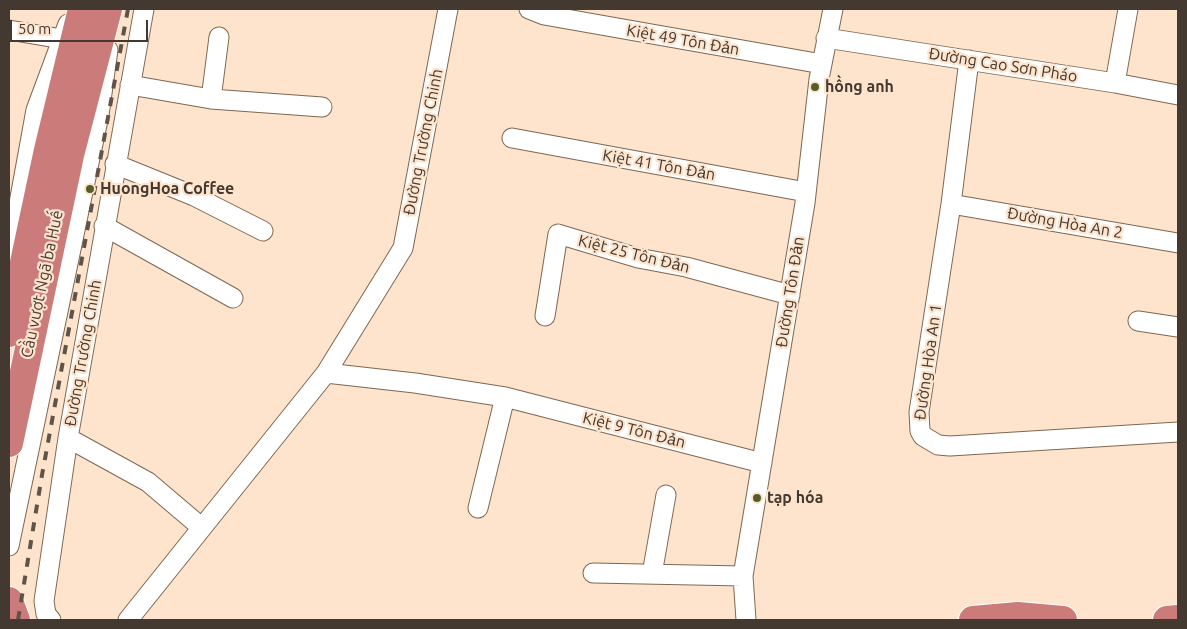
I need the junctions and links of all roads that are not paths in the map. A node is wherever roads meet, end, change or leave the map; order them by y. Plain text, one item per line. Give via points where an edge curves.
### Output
1 (74, 9) edge
2 (82, 9) edge
3 (108, 9) edge
4 (114, 9) edge
5 (144, 9) edge
6 (448, 9) edge
7 (833, 9) edge
8 (1128, 9) edge
9 (538, 12) edge
10 (9, 30) edge
11 (219, 37) dead end
12 (826, 38) junction
13 (62, 39) junction
14 (969, 60) junction
15 (822, 64) junction
16 (1115, 83) junction
17 (130, 85) junction
18 (1178, 95) edge
19 (211, 99) junction
20 (322, 107) dead end
21 (512, 138) dead end
22 (59, 152) junction
23 (115, 164) junction
24 (806, 192) junction
25 (951, 204) junction
26 (104, 226) junction
27 (263, 231) dead end
28 (1178, 243) edge
29 (9, 258) edge
30 (790, 295) junction
31 (233, 298) dead end
32 (545, 316) dead end
33 (1138, 321) dead end
34 (1178, 327) edge
35 (9, 333) edge
36 (326, 374) junction
37 (505, 398) junction
38 (1178, 432) edge
39 (68, 438) junction
40 (9, 443) edge
41 (762, 463) junction
42 (666, 495) dead end
43 (478, 508) dead end
44 (201, 527) junction
45 (9, 546) edge
46 (592, 573) dead end
47 (652, 574) junction
48 (743, 576) junction
49 (9, 601) edge
50 (1178, 619) edge
51 (16, 620) edge
52 (51, 620) edge
53 (128, 620) edge
54 (746, 620) edge
55 (973, 620) edge
56 (1063, 620) edge
57 (1167, 620) edge

1 - 13 street
2 - 22 highway
3 - 22 highway
4 - 45 street via 100,115
5 - 17 street, Đường Trường Chinh
6 - 36 street, Đường Trường Chinh via 403,248
7 - 12 street, Đường Tôn Đản
8 - 16 street
9 - 15 street, Kiệt 49 Tôn Đản
10 - 13 street
11 - 19 street
12 - 14 street, Đường Cao Sơn Pháo
12 - 15 street, Đường Tôn Đản
13 - 29 street via 36,110
14 - 16 street, Đường Cao Sơn Pháo
14 - 25 street, Đường Hòa An 1
15 - 24 street, Đường Tôn Đản
16 - 18 street, Đường Cao Sơn Pháo
17 - 19 street
17 - 23 street, Đường Trường Chinh
19 - 20 street
21 - 24 street, Kiệt 41 Tôn Đản
22 - 35 highway, Cầu vượt Ngã ba Huế
22 - 40 highway, Cầu vượt Ngã ba Huế
23 - 26 street, Đường Trường Chinh
23 - 27 street via 194,196
24 - 30 street, Đường Tôn Đản
25 - 28 street, Đường Hòa An 2
25 - 38 street, Đường Hòa An 1 via 919,412 923,436 938,445 950,446
26 - 31 street
26 - 39 street, Đường Trường Chinh
30 - 32 street, Kiệt 25 Tôn Đản via 686,266 638,258 558,234
30 - 41 street, Đường Tôn Đản
33 - 34 street
36 - 37 street, Kiệt 9 Tôn Đản via 416,383
36 - 44 street, Đường Trường Chinh
37 - 41 street, Kiệt 9 Tôn Đản
37 - 43 street
39 - 44 street via 148,482
39 - 52 street, Đường Trường Chinh via 44,601 46,614
41 - 48 street, Đường Tôn Đản
42 - 47 street
44 - 53 street, Đường Trường Chinh
46 - 47 street
47 - 48 street
48 - 54 street, Đường Tôn Đản
49 - 51 highway
50 - 57 highway
55 - 56 highway via 1018,616

